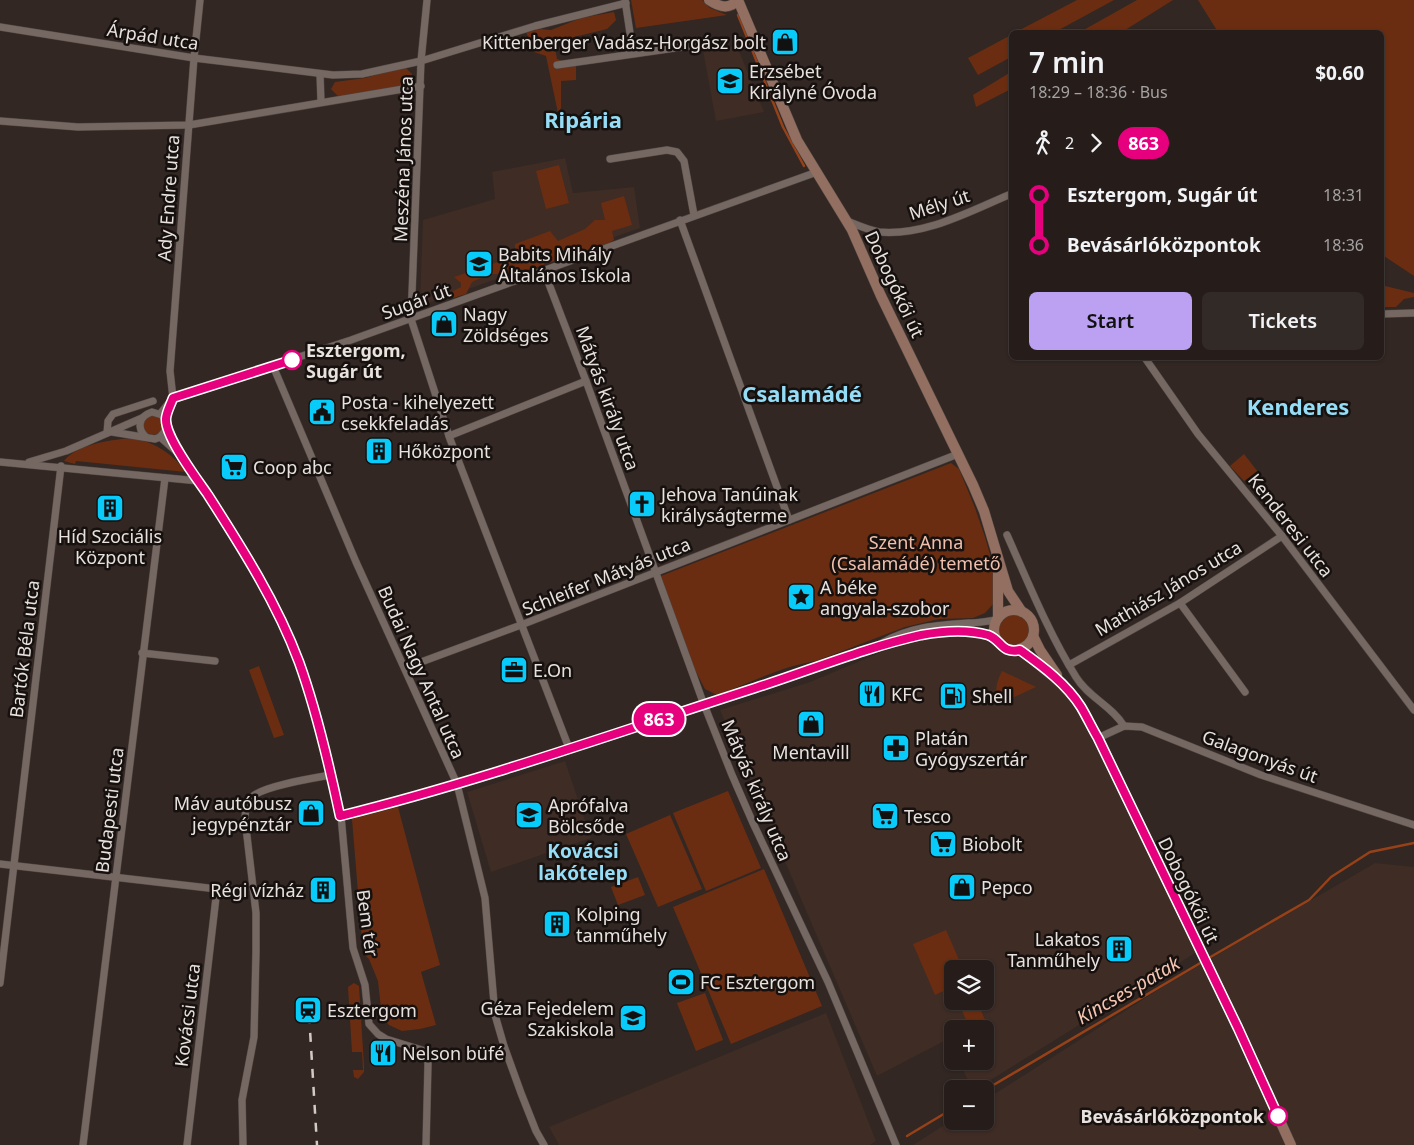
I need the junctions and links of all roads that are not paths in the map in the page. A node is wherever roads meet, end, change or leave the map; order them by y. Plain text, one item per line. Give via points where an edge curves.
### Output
1 (200, 0) edge
2 (427, 0) edge
3 (709, 0) edge
4 (626, 2) edge
5 (736, 2) edge
6 (608, 4) edge
7 (0, 27) edge
8 (724, 41) dead end
9 (633, 53) junction
10 (194, 58) junction
11 (421, 61) junction
12 (557, 65) dead end
13 (320, 74) junction
14 (422, 86) junction
15 (321, 102) junction
16 (0, 121) edge
17 (189, 125) junction
18 (610, 159) dead end
19 (817, 172) junction
20 (1009, 195) edge
21 (694, 215) junction
22 (680, 220) junction
23 (846, 221) junction
24 (544, 272) junction
25 (1384, 314) edge
26 (1414, 314) edge
27 (410, 319) junction
28 (1146, 360) edge
29 (273, 366) junction
30 (586, 381) junction
31 (173, 398) junction
32 (153, 401) dead end
33 (160, 414) junction
34 (142, 418) junction
35 (166, 423) junction
36 (109, 432) junction
37 (449, 436) junction
38 (147, 437) junction
39 (160, 437) junction
40 (958, 454) junction
41 (181, 455) junction
42 (0, 462) edge
43 (24, 463) junction
44 (61, 466) junction
45 (165, 478) junction
46 (199, 481) junction
47 (789, 520) junction
48 (1007, 535) dead end
49 (1282, 536) junction
50 (997, 558) junction
51 (655, 572) junction
52 (1180, 602) junction
53 (1022, 612) junction
54 (997, 619) junction
55 (521, 625) junction
56 (1033, 636) junction
57 (996, 639) junction
58 (877, 646) junction
59 (1020, 650) junction
60 (142, 653) junction
61 (214, 661) dead end
62 (1069, 665) junction
63 (404, 668) junction
64 (1060, 682) junction
65 (1246, 692) dead end
66 (704, 704) junction
67 (1414, 710) edge
68 (1124, 726) junction
69 (1098, 738) junction
70 (569, 748) junction
71 (332, 775) junction
72 (457, 784) junction
73 (340, 816) junction
74 (1414, 826) edge
75 (0, 864) edge
76 (14, 866) junction
77 (116, 876) junction
78 (0, 983) edge
79 (83, 1145) edge
80 (187, 1145) edge
81 (243, 1145) edge
82 (426, 1145) edge
83 (544, 1145) edge
84 (896, 1145) edge
85 (1291, 1145) edge

1 - 10 street, Ady Endre utca
2 - 11 street, Meszéna János utca
3 - 5 main road via 722,6
4 - 6 street, Árpád utca
4 - 9 street
5 - 19 main road, Dobogókői út via 797,140
6 - 11 street, Árpád utca
7 - 10 street, Árpád utca
8 - 9 street
9 - 12 street
10 - 13 street, Árpád utca
10 - 17 street, Ady Endre utca
11 - 13 street, Árpád utca via 362,74
11 - 14 street, Meszéna János utca
13 - 15 street
14 - 15 street
14 - 27 street, Meszéna János utca
15 - 17 street
16 - 17 street via 78,127
17 - 31 street, Ady Endre utca via 170,371
18 - 21 street via 667,150 677,152 684,161
19 - 21 street, Sugár út
19 - 23 main road, Dobogókői út
20 - 23 street, Mély út via 921,228 879,232
21 - 22 street, Sugár út
22 - 24 street, Sugár út
22 - 47 street
23 - 40 main road, Dobogókői út
24 - 27 street, Sugár út
24 - 30 street, Mátyás király utca
25 - 26 street
27 - 29 street, Sugár út
27 - 37 street
28 - 49 street, Kenderesi utca via 1198,434
29 - 31 street, Sugár út
29 - 63 street, Budai Nagy Antal utca
30 - 37 street
30 - 51 street, Mátyás király utca
31 - 33 street
31 - 35 street
32 - 36 street via 113,414 108,421
33 - 34 street via 148,413
33 - 35 street
34 - 36 street
34 - 38 street via 140,427
35 - 39 street
35 - 41 street
36 - 38 street
36 - 43 street via 66,452
37 - 55 street
38 - 39 street
39 - 41 street
40 - 47 street, Schleifer Mátyás utca
40 - 50 main road, Dobogókői út via 984,511
41 - 46 street, Bem tér
42 - 43 street
43 - 44 street
44 - 45 street
44 - 76 street, Bartók Béla utca
45 - 46 street
45 - 60 street, Budapesti utca
46 - 71 street, Bem tér via 281,621 299,662
47 - 51 street, Schleifer Mátyás utca
48 - 62 street
49 - 52 street, Mathiász János utca
49 - 67 street, Kenderesi utca
50 - 53 main road, Dobogókői út via 1008,591
50 - 54 main road, Dobogókői út
51 - 55 street, Schleifer Mátyás utca
51 - 66 street, Mátyás király utca
52 - 62 street, Mathiász János utca
52 - 65 street
53 - 54 main road via 1011,610
53 - 56 main road via 1032,622
54 - 57 main road
54 - 58 street via 914,630
55 - 63 street, Schleifer Mátyás utca
55 - 70 street
56 - 59 main road via 1030,643
56 - 64 main road, Dobogókői út
57 - 58 street via 976,633 943,632
57 - 59 main road via 1006,649
58 - 66 street
59 - 64 main road, Dobogókői út
60 - 61 street
60 - 77 street, Budapesti utca
62 - 68 street via 1081,685 1118,716
63 - 72 street, Budai Nagy Antal utca
64 - 69 main road, Dobogókői út via 1080,706
66 - 70 street
66 - 84 street, Mátyás király utca via 753,823 828,982
68 - 69 street
68 - 74 street, Galagonyás út via 1142,726 1261,775
69 - 85 main road, Dobogókői út
70 - 72 street
71 - 73 street, Bem tér
71 - 81 street via 262,791 250,799 246,808 256,913 256,951 254,1037 242,1100
72 - 73 street
72 - 83 street, Budai Nagy Antal utca via 484,898 495,1015 520,1093
73 - 82 street, Bem tér via 353,948 365,985 368,1021 386,1039 422,1050 427,1056
75 - 76 street
76 - 77 street
76 - 78 street, Bartók Béla utca
77 - 79 street, Budapesti utca
77 - 80 street, Kovácsi utca via 217,889

